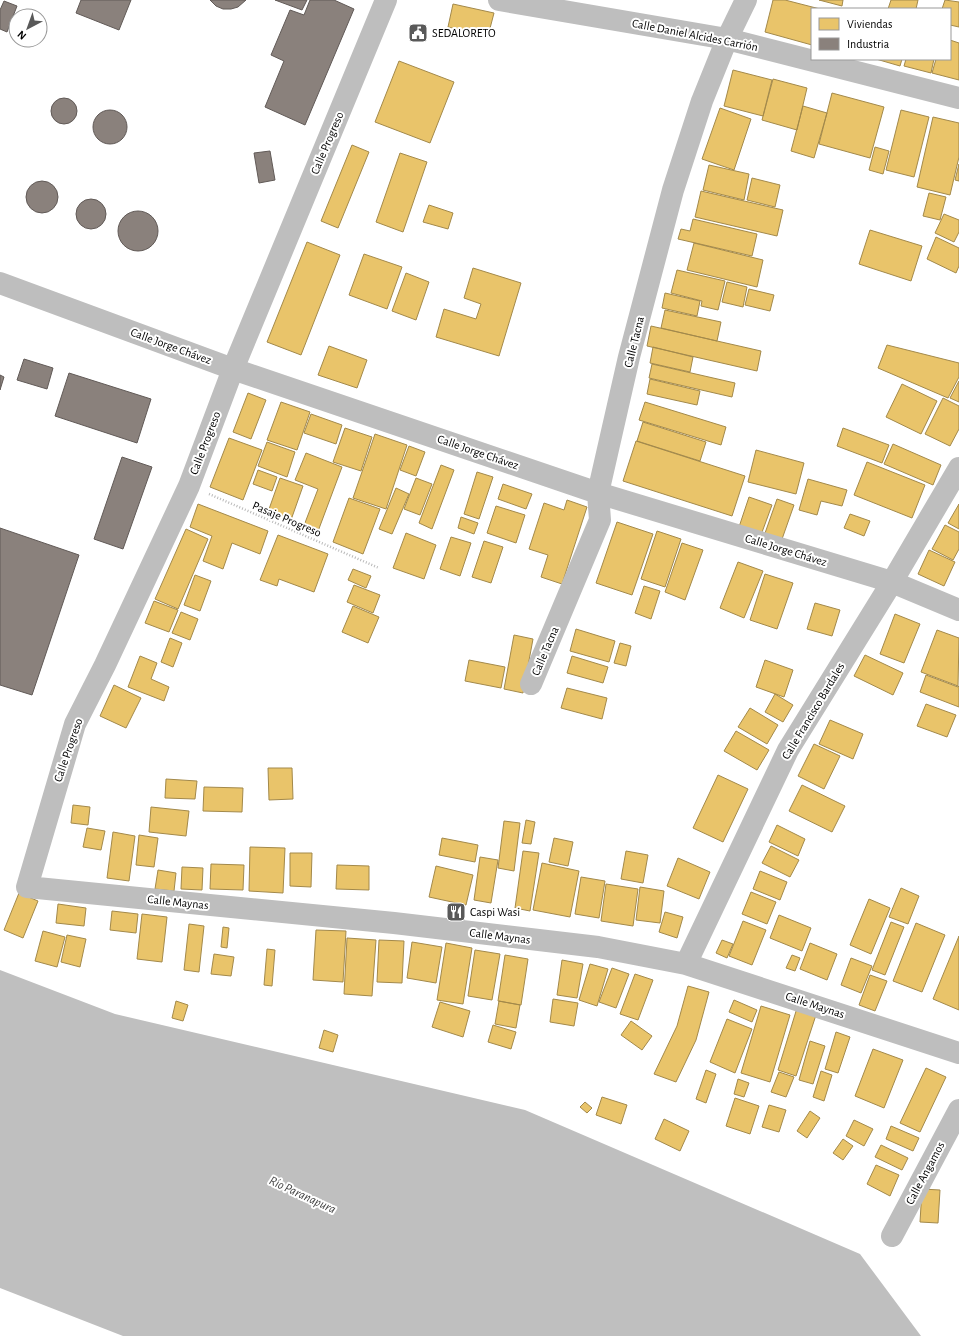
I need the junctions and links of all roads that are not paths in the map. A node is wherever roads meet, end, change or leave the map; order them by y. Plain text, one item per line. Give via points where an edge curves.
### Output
1 (386, 0) edge
2 (498, 0) edge
3 (746, 0) edge
4 (727, 39) junction
5 (959, 98) edge
6 (0, 283) edge
7 (233, 369) junction
8 (959, 468) edge
9 (598, 493) junction
10 (892, 582) junction
11 (959, 610) edge
12 (531, 684) dead end
13 (27, 887) joint
14 (686, 964) junction
15 (959, 1053) edge
16 (959, 1110) edge
17 (892, 1236) dead end

1 - 7 street, Calle Progreso
2 - 4 street, Calle Daniel Alcides Carrión
3 - 4 street, Calle Tacna
4 - 5 street, Calle Daniel Alcides Carrión
4 - 9 street, Calle Tacna via 702,101 673,190
6 - 7 street, Calle Jorge Chávez
7 - 9 street, Calle Jorge Chávez
7 - 13 street, Calle Progreso via 188,486 105,665 74,724
8 - 10 street, Calle Francisco Bardales
9 - 10 street, Calle Jorge Chávez
9 - 12 street, Calle Tacna via 600,520
10 - 11 street, Calle Jorge Chávez
10 - 14 street, Calle Francisco Bardales via 788,750
13 - 14 street, Calle Maynas via 394,923 598,947
14 - 15 street, Calle Maynas
16 - 17 street, Calle Angamos

